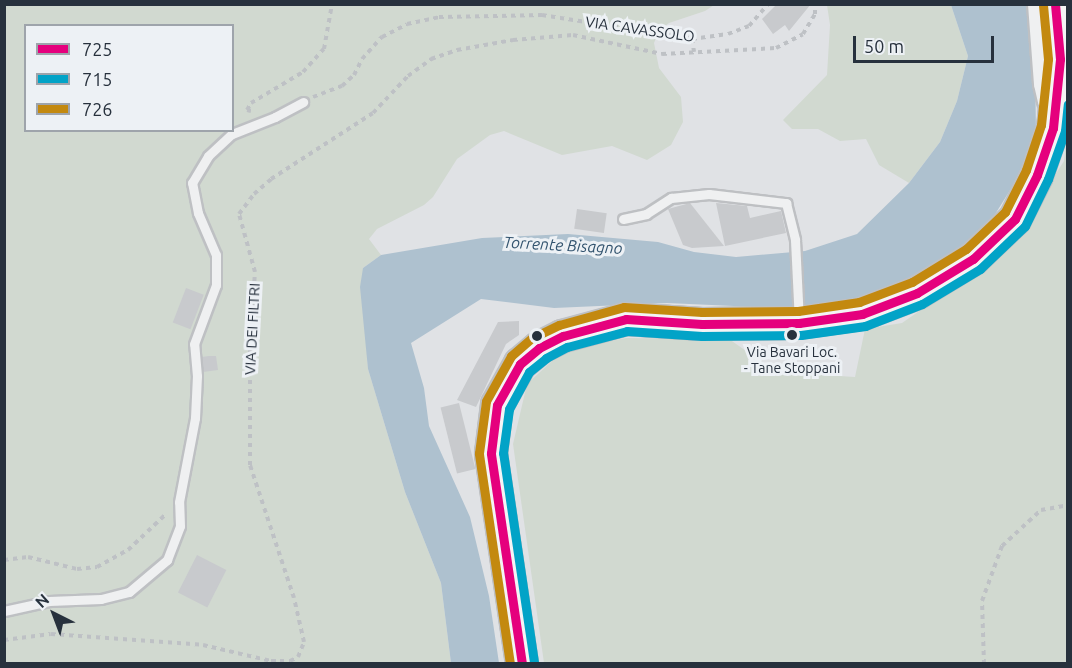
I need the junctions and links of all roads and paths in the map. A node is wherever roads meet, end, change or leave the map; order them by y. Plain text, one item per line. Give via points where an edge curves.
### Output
1 (332, 4) edge
2 (768, 4) edge
3 (815, 4) edge
4 (1038, 4) edge
5 (1055, 4) edge
6 (692, 39) junction
7 (694, 52) junction
8 (303, 102) joint
9 (255, 112) dead end
10 (1053, 128) junction
11 (623, 219) dead end
12 (799, 316) junction
13 (179, 502) junction
14 (1068, 505) edge
15 (4, 560) edge
16 (4, 611) edge
17 (4, 640) edge
18 (522, 663) edge
19 (984, 663) edge

1 - 9 path via 324,49 303,72 250,103 247,110
2 - 6 path, VIA CAVASSOLO via 749,26 728,34
3 - 7 path, VIA DEI FILTRI via 811,26 789,43 776,48
4 - 10 street via 1044,84
5 - 10 main road via 1060,59
6 - 7 path
6 - 8 path, VIA CAVASSOLO via 542,15 439,17 407,24 382,36 342,86
7 - 17 path, VIA DEI FILTRI via 662,54 573,35 457,50 431,59 408,76 373,113 271,179 241,208 239,214 255,272 250,465 294,598 304,642 298,657 271,661 202,645 51,634
8 - 13 lane via 232,134 207,156 192,183 198,213 216,255 216,285 194,344 195,418
10 - 12 main road via 1037,175 1015,219 973,259 917,292 862,314
11 - 12 lane via 646,214 670,198 709,194 782,201 789,207 795,240
12 - 18 main road via 702,324 626,319 562,336 520,364 497,405 491,453
13 - 15 path via 128,549 97,567 77,569 28,557
13 - 16 lane via 180,526 167,560 129,592 101,599 49,601
14 - 19 path via 1041,510 1002,546 982,601

